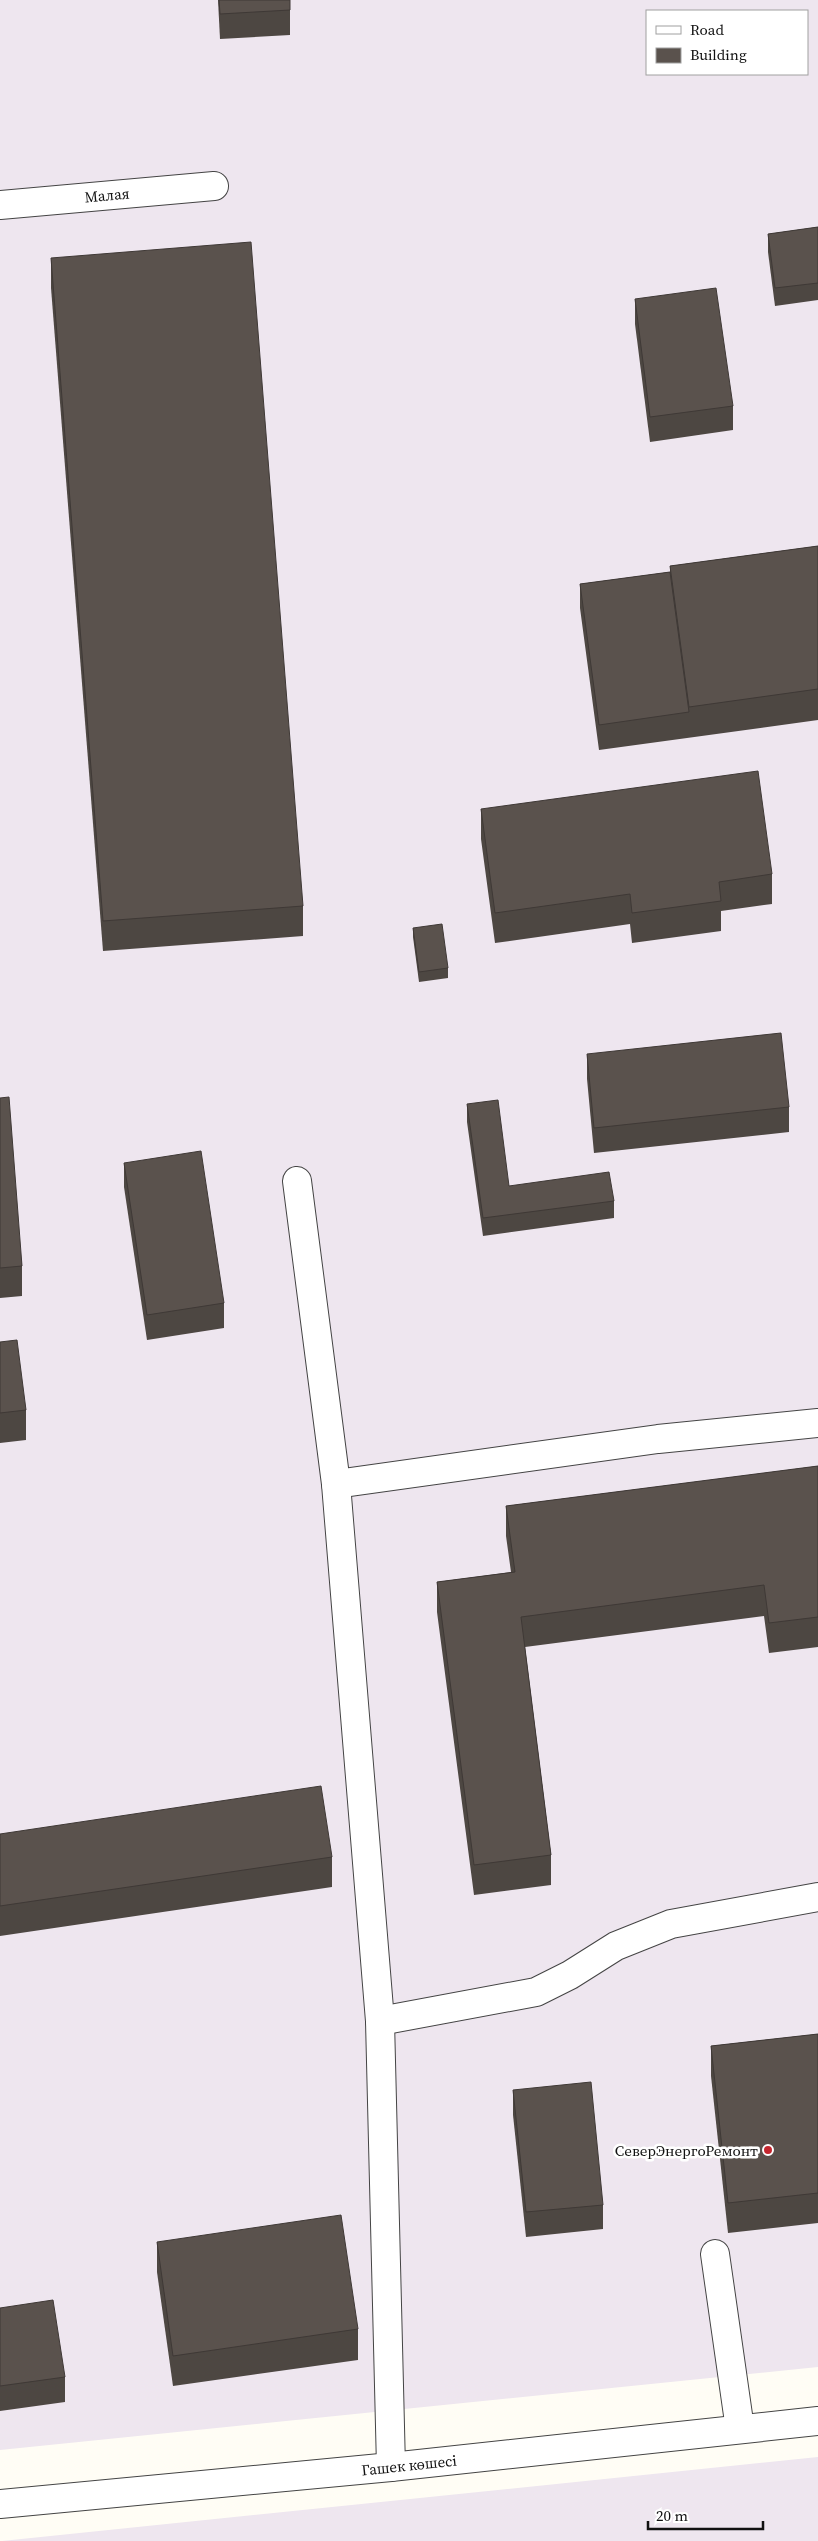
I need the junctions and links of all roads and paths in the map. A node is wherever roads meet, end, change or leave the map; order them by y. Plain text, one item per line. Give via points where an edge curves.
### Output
1 (214, 186) dead end
2 (0, 205) edge
3 (297, 1181) dead end
4 (818, 1423) edge
5 (336, 1484) junction
6 (818, 1897) edge
7 (380, 2021) junction
8 (715, 2254) dead end
9 (818, 2421) edge
10 (740, 2429) junction
11 (391, 2467) junction
12 (0, 2504) edge

1 - 2 street, Малая
3 - 5 street
4 - 5 street via 658,1439
5 - 7 street
6 - 7 street via 670,1924 616,1946 536,1992
7 - 11 street
8 - 10 street
9 - 10 street, Гашек көшесі
10 - 11 street, Гашек көшесі
11 - 12 street, Гашек көшесі

